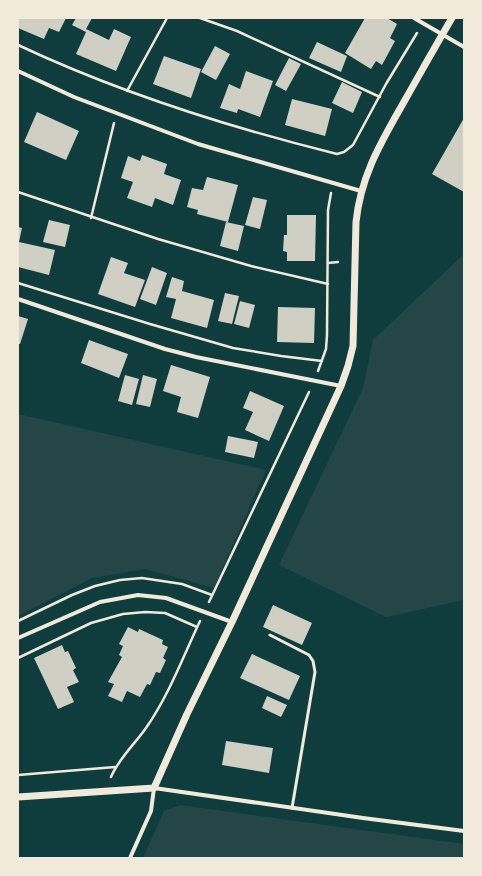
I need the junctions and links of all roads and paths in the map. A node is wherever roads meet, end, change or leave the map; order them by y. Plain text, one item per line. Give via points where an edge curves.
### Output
1 (167, 18) edge
2 (200, 18) edge
3 (414, 18) edge
4 (452, 18) edge
5 (423, 23) junction
6 (443, 34) junction
7 (18, 44) edge
8 (464, 47) edge
9 (18, 72) edge
10 (127, 91) junction
11 (380, 97) junction
12 (116, 113) junction
13 (333, 183) junction
14 (361, 191) junction
15 (18, 192) edge
16 (91, 218) junction
17 (338, 262) dead end
18 (328, 263) junction
19 (18, 283) edge
20 (328, 284) junction
21 (18, 299) edge
22 (322, 361) junction
23 (314, 380) junction
24 (342, 386) junction
25 (204, 611) junction
26 (232, 622) junction
27 (197, 627) junction
28 (270, 635) dead end
29 (18, 638) edge
30 (18, 658) edge
31 (18, 775) edge
32 (154, 788) junction
33 (18, 797) edge
34 (292, 808) junction
35 (464, 831) edge
36 (130, 858) edge

1 - 10 path
2 - 11 path via 237,31
3 - 5 street
4 - 6 street
5 - 6 street
5 - 11 path
6 - 8 street
6 - 14 street via 383,137
7 - 10 path
9 - 12 street
10 - 11 path via 219,122 337,154 353,145
12 - 13 street via 198,144
12 - 16 path
13 - 14 street
13 - 18 path via 328,210
14 - 24 street via 356,222 353,346
15 - 16 path
16 - 20 path via 251,266
17 - 18 path
18 - 20 path
19 - 22 path via 226,346
20 - 22 path via 326,349
21 - 23 street via 190,356
22 - 23 path
23 - 24 street
23 - 25 path
24 - 26 street
25 - 26 street
25 - 27 path
25 - 29 street via 166,598 138,595 100,602
26 - 32 street
27 - 30 path via 165,613 123,614 91,623
27 - 31 path via 154,715 115,767
28 - 34 lane via 309,655 315,672
32 - 33 street
32 - 34 street
32 - 36 street via 152,811
34 - 35 street

